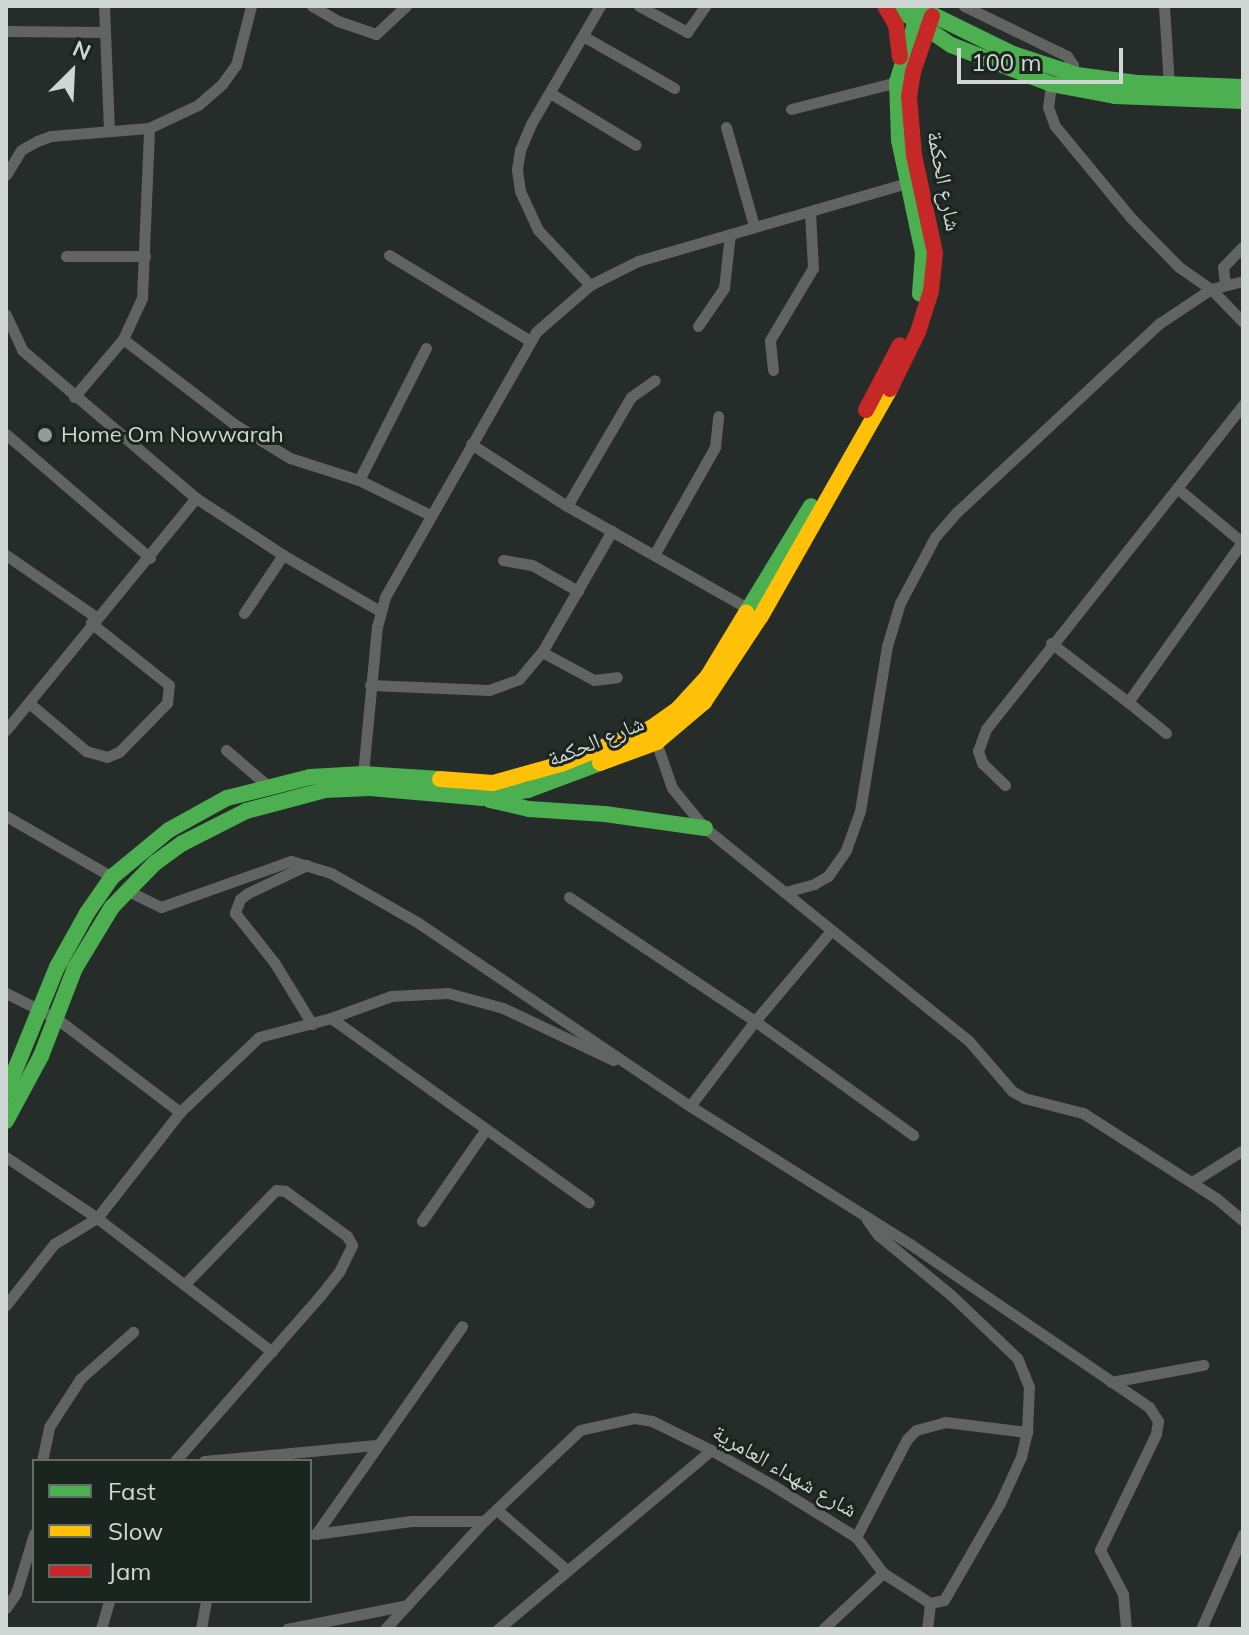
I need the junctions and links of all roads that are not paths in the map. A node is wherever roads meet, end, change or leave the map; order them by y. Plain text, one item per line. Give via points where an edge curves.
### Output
1 (104, 6) edge
2 (251, 6) edge
3 (312, 6) edge
4 (406, 6) edge
5 (639, 6) edge
6 (705, 6) edge
7 (885, 6) edge
8 (894, 6) edge
9 (964, 6) edge
10 (1164, 6) edge
11 (598, 7) edge
12 (922, 17) edge
13 (6, 31) edge
14 (105, 32) junction
15 (583, 36) junction
16 (951, 45) junction
17 (907, 68) junction
18 (1073, 74) junction
19 (897, 82) junction
20 (1051, 84) junction
21 (1169, 85) junction
22 (1243, 87) edge
23 (674, 88) dead end
24 (550, 93) junction
25 (1243, 101) edge
26 (791, 109) dead end
27 (726, 127) dead end
28 (149, 128) junction
29 (109, 130) junction
30 (636, 145) dead end
31 (6, 175) edge
32 (906, 183) junction
33 (810, 212) junction
34 (754, 226) junction
35 (730, 234) junction
36 (1243, 246) edge
37 (389, 255) dead end
38 (66, 256) dead end
39 (145, 256) junction
40 (1243, 281) edge
41 (590, 285) junction
42 (1225, 285) junction
43 (1211, 289) junction
44 (6, 315) edge
45 (1243, 322) edge
46 (698, 326) dead end
47 (123, 339) junction
48 (529, 340) junction
49 (426, 348) dead end
50 (773, 370) dead end
51 (655, 380) dead end
52 (74, 397) junction
53 (1243, 405) edge
54 (718, 416) dead end
55 (6, 434) edge
56 (471, 444) junction
57 (359, 480) junction
58 (1177, 488) junction
59 (196, 498) junction
60 (567, 506) junction
61 (430, 515) junction
62 (612, 531) junction
63 (1242, 542) edge
64 (6, 555) edge
65 (283, 555) junction
66 (654, 555) junction
67 (150, 558) junction
68 (503, 560) dead end
69 (578, 591) junction
70 (749, 609) junction
71 (380, 611) junction
72 (244, 613) dead end
73 (93, 620) junction
74 (1051, 643) junction
75 (542, 652) junction
76 (617, 677) dead end
77 (370, 685) junction
78 (1128, 702) junction
79 (29, 703) junction
80 (6, 730) edge
81 (1166, 733) dead end
82 (654, 735) junction
83 (226, 750) dead end
84 (363, 774) junction
85 (1005, 785) dead end
86 (268, 786) junction
87 (481, 798) junction
88 (6, 816) edge
89 (705, 828) junction
90 (307, 865) junction
91 (112, 877) junction
92 (126, 890) junction
93 (785, 892) junction
94 (569, 897) dead end
95 (830, 932) junction
96 (6, 993) edge
97 (41, 1008) junction
98 (56, 1018) junction
99 (331, 1018) junction
100 (755, 1021) junction
101 (312, 1024) junction
102 (629, 1066) junction
103 (6, 1092) edge
104 (690, 1106) junction
105 (180, 1112) junction
106 (6, 1121) edge
107 (486, 1129) junction
108 (913, 1135) dead end
109 (1243, 1150) edge
110 (6, 1157) edge
111 (1192, 1182) junction
112 (589, 1203) dead end
113 (864, 1216) junction
114 (97, 1218) junction
115 (422, 1221) dead end
116 (1243, 1221) edge
117 (184, 1285) junction
118 (6, 1305) edge
119 (462, 1326) dead end
120 (133, 1332) dead end
121 (272, 1352) junction
122 (1203, 1365) dead end
123 (1111, 1382) junction
124 (1027, 1432) junction
125 (378, 1445) junction
126 (711, 1450) junction
127 (42, 1459) edge
128 (177, 1459) edge
129 (226, 1459) edge
130 (497, 1510) junction
131 (484, 1521) junction
132 (313, 1534) edge
133 (1243, 1534) edge
134 (856, 1537) junction
135 (32, 1541) edge
136 (567, 1570) junction
137 (883, 1573) junction
138 (108, 1603) edge
139 (206, 1603) edge
140 (930, 1603) junction
141 (408, 1605) junction
142 (6, 1608) edge
143 (101, 1629) edge
144 (201, 1629) edge
145 (287, 1629) edge
146 (385, 1629) edge
147 (498, 1629) edge
148 (823, 1629) edge
149 (927, 1629) edge
150 (1126, 1629) edge
151 (1201, 1629) edge

1 - 14 street
2 - 28 street via 236,65 222,84 198,105
3 - 4 street via 376,34
5 - 6 street via 687,32
7 - 17 street
8 - 12 street
9 - 18 street via 1067,56
10 - 21 street
11 - 15 street
12 - 16 street
12 - 17 street, شارع الحكمة
12 - 18 street
13 - 14 street
14 - 29 street
15 - 23 street
15 - 24 street
16 - 17 street
16 - 20 street
17 - 19 street, شارع الحكمة
17 - 82 street, شارع الحكمة via 911,137 935,253 931,291 918,332 733,661 682,724
18 - 21 street
19 - 26 street
19 - 32 street, شارع الحكمة
20 - 25 street via 1129,97
20 - 43 street via 1048,107 1055,126 1150,238
21 - 22 street
24 - 30 street
24 - 41 street via 520,150 520,191 538,230
27 - 34 street
28 - 29 street
28 - 39 street
29 - 31 street via 37,141 21,150
32 - 33 street
32 - 70 street, شارع الحكمة via 923,253 922,288 912,320 822,488
33 - 34 street
33 - 50 street via 813,268 770,340
34 - 35 street
35 - 41 street via 638,261
35 - 46 street via 724,288
36 - 42 street via 1223,267
37 - 48 street
38 - 39 street
39 - 47 street via 142,298
40 - 42 street
41 - 48 street
42 - 43 street
43 - 45 street
43 - 93 street via 1160,323 935,537 900,603 887,646 860,811 846,850 828,876
44 - 52 street via 22,350
47 - 52 street
47 - 57 street via 262,442 290,458
48 - 56 street
49 - 57 street
51 - 60 street via 631,397
52 - 59 street
53 - 58 street
54 - 66 street via 715,447
55 - 67 street
56 - 60 street
56 - 61 street
57 - 61 street
58 - 63 street
58 - 74 street
59 - 65 street
59 - 67 street
60 - 62 street
61 - 71 street
62 - 66 street
62 - 69 street
63 - 78 street
64 - 73 street
65 - 71 street
65 - 72 street
66 - 70 street
67 - 73 street
68 - 69 street via 532,565
69 - 75 street
70 - 82 street, شارع الحكمة via 695,692
71 - 77 street
73 - 79 street
73 - 79 street via 169,685 167,703 119,752 107,757 86,751
74 - 78 street
74 - 85 street via 979,740 982,763
75 - 76 street via 594,680
75 - 77 street via 519,679 489,690
77 - 84 street
78 - 81 street
79 - 80 street
82 - 84 street, شارع الحكمة via 493,783
82 - 87 street, شارع الحكمة via 528,790
82 - 89 street via 672,788
83 - 86 street
84 - 86 street, شارع الحكمة
86 - 91 street, شارع الحكمة via 227,798 169,830
87 - 89 street via 529,809
87 - 92 street, شارع الحكمة via 370,788 325,790 275,802 183,843
88 - 91 street
89 - 93 street
90 - 92 street via 291,861 161,907
90 - 101 street via 248,893 235,913 274,962
90 - 102 street via 417,922
91 - 97 street, شارع الحكمة via 69,943
92 - 98 street, شارع الحكمة via 75,968
93 - 95 street
94 - 100 street
95 - 100 street
95 - 111 street via 968,1040 1012,1091 1083,1113
96 - 97 street
97 - 98 street
97 - 103 street, شارع الحكمة
98 - 105 street
98 - 106 street, شارع الحكمة
99 - 101 street
99 - 102 street via 391,996 448,993 503,1008
99 - 107 street
100 - 104 street
100 - 108 street
101 - 105 street via 259,1037
102 - 104 street
104 - 113 street
105 - 114 street
107 - 112 street
107 - 115 street
109 - 111 street
110 - 114 street
111 - 116 street
113 - 123 street
113 - 124 street via 878,1235 1017,1358 1029,1387
114 - 117 street
114 - 118 street via 54,1244
117 - 121 street
117 - 121 street via 276,1190 285,1191 347,1236 351,1252 339,1272
119 - 125 street
120 - 127 street via 80,1379 49,1427
121 - 128 street
122 - 123 street
123 - 150 street via 1149,1407 1158,1421 1100,1550 1123,1594
124 - 134 street via 945,1422 916,1430
124 - 140 street via 1011,1481 985,1529 944,1600
125 - 129 street
125 - 132 street
126 - 130 street, شارع شهداء العامرية via 652,1421 595,1424 580,1430
126 - 134 street, شارع شهداء العامرية
126 - 136 street
130 - 131 street, شارع شهداء العامرية
130 - 136 street
131 - 132 street via 411,1521
131 - 141 street, شارع شهداء العامرية
133 - 151 street
134 - 137 street, شارع شهداء العامرية
135 - 142 street
136 - 147 street
137 - 140 street, شارع شهداء العامرية
137 - 148 street
138 - 143 street
139 - 144 street
140 - 149 street
141 - 145 street
141 - 146 street, شارع شهداء العامرية

